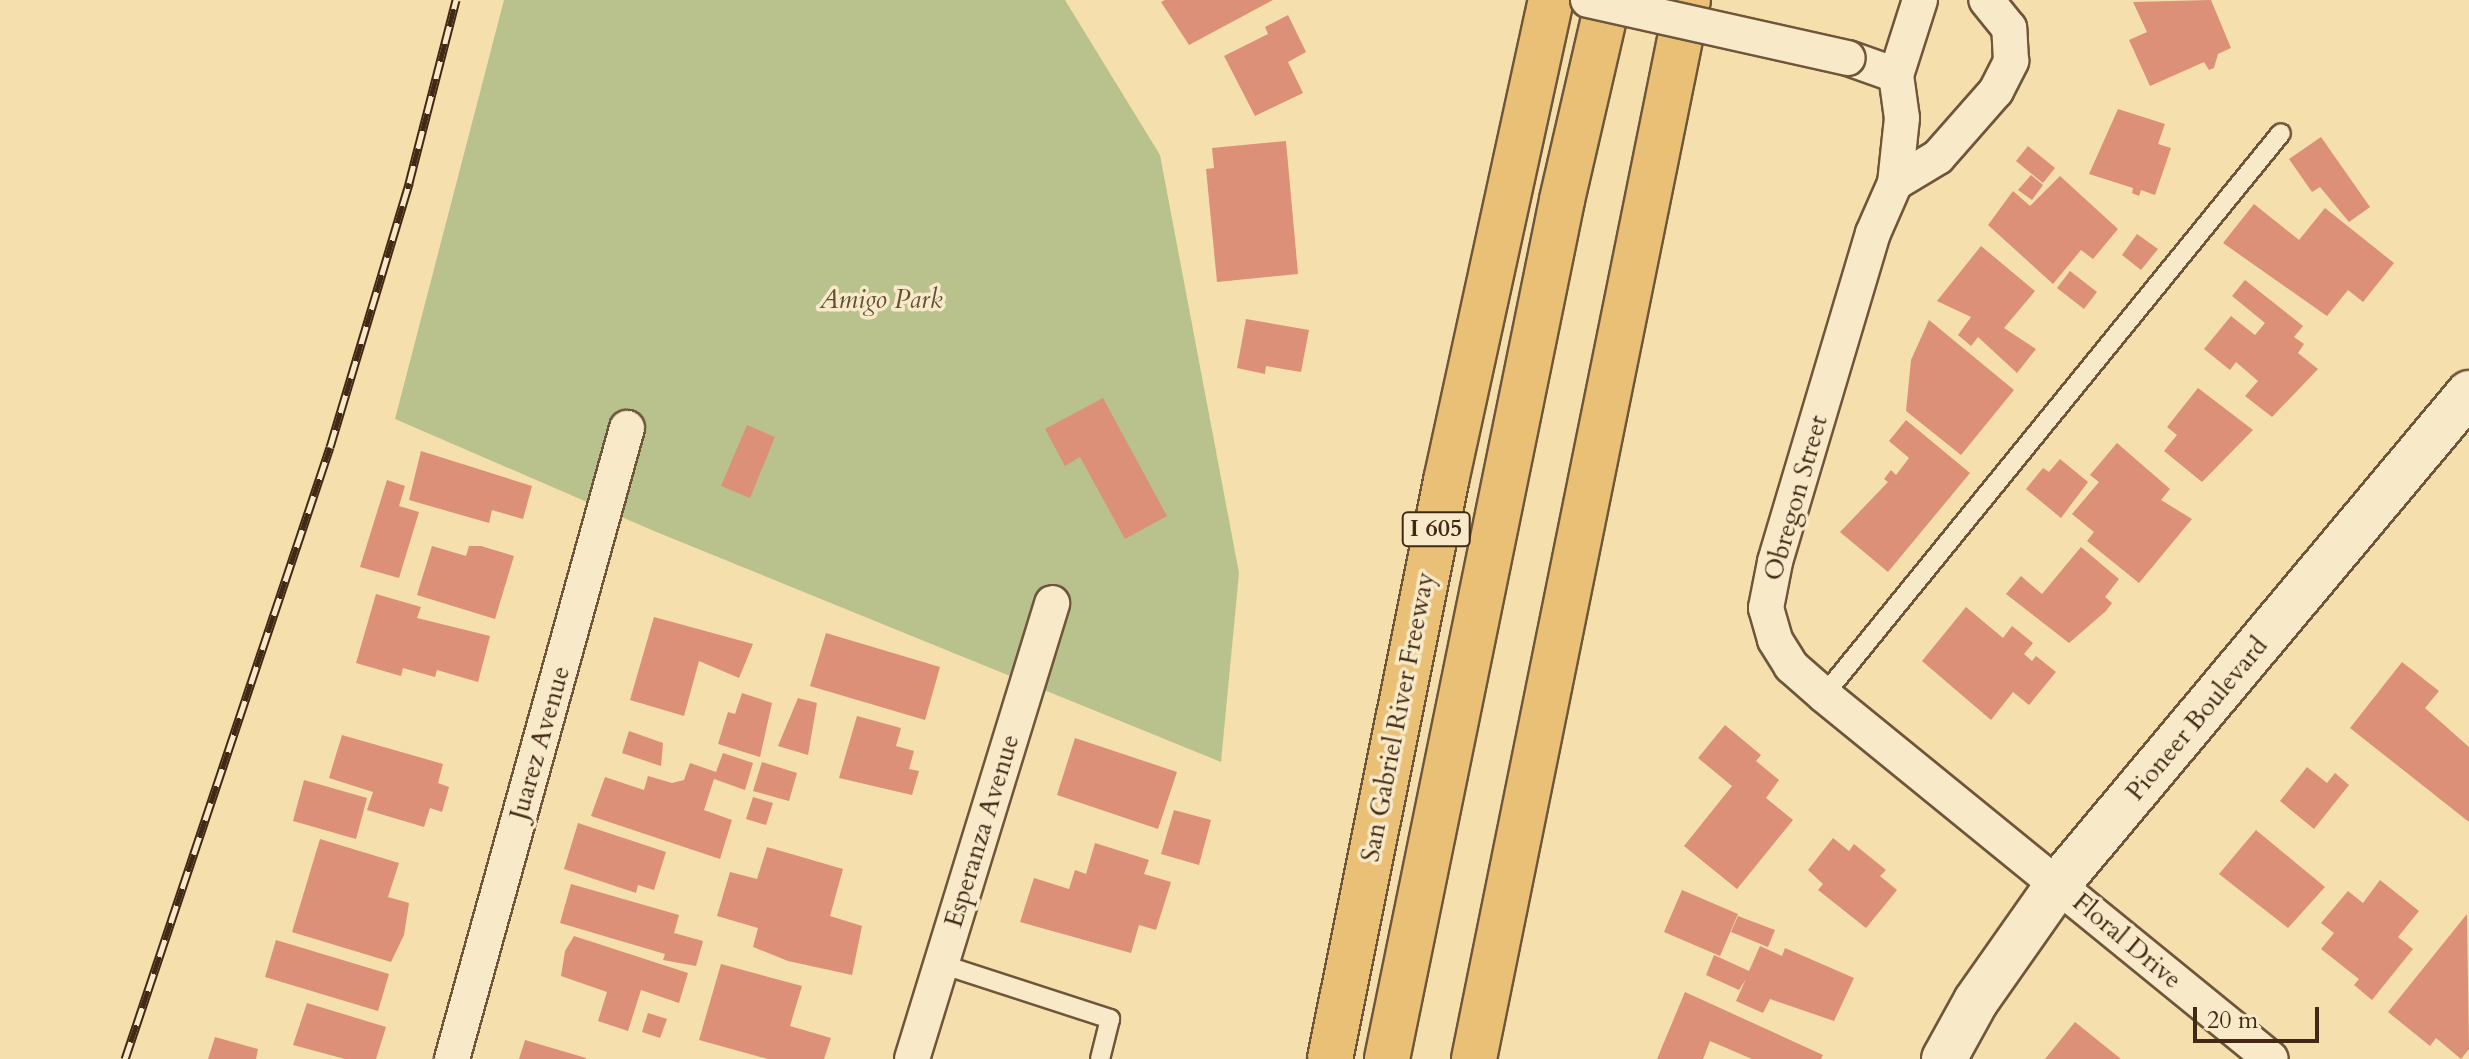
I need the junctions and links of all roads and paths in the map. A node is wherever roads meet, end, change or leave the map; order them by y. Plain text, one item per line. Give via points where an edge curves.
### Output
1 (1551, 0) edge
2 (1588, 0) edge
3 (1608, 0) edge
4 (1630, 0) edge
5 (1688, 0) edge
6 (1920, 0) edge
7 (1986, 0) edge
8 (1896, 75) junction
9 (2281, 133) dead end
10 (1895, 183) junction
11 (2469, 393) edge
12 (627, 428) dead end
13 (1052, 603) dead end
14 (1824, 695) junction
15 (2059, 883) junction
16 (941, 964) junction
17 (452, 1059) edge
18 (912, 1059) edge
19 (1100, 1059) edge
20 (1330, 1059) edge
21 (1387, 1059) edge
22 (1409, 1059) edge
23 (1474, 1059) edge
24 (1944, 1059) edge
25 (2271, 1059) edge

1 - 20 highway, San Gabriel River Freeway / I 605 via 1446,481
2 - 8 street, bridge via 1848,58
3 - 21 highway via 1559,215
4 - 22 highway
5 - 23 highway
6 - 8 street, Obregon Street
7 - 10 street via 2009,28 2011,61 1996,91 1938,157
8 - 10 street, Obregon Street via 1902,118
9 - 14 lane
10 - 14 street, Obregon Street via 1869,248 1766,608 1775,640 1791,666
11 - 15 street, Pioneer Boulevard
12 - 17 street, Juarez Avenue
13 - 16 street, Esperanza Avenue
14 - 15 street, Obregon Street
15 - 24 street, Pioneer Boulevard via 1976,1001
15 - 25 street, Floral Drive
16 - 18 street, Esperanza Avenue
16 - 19 lane via 1110,1019

